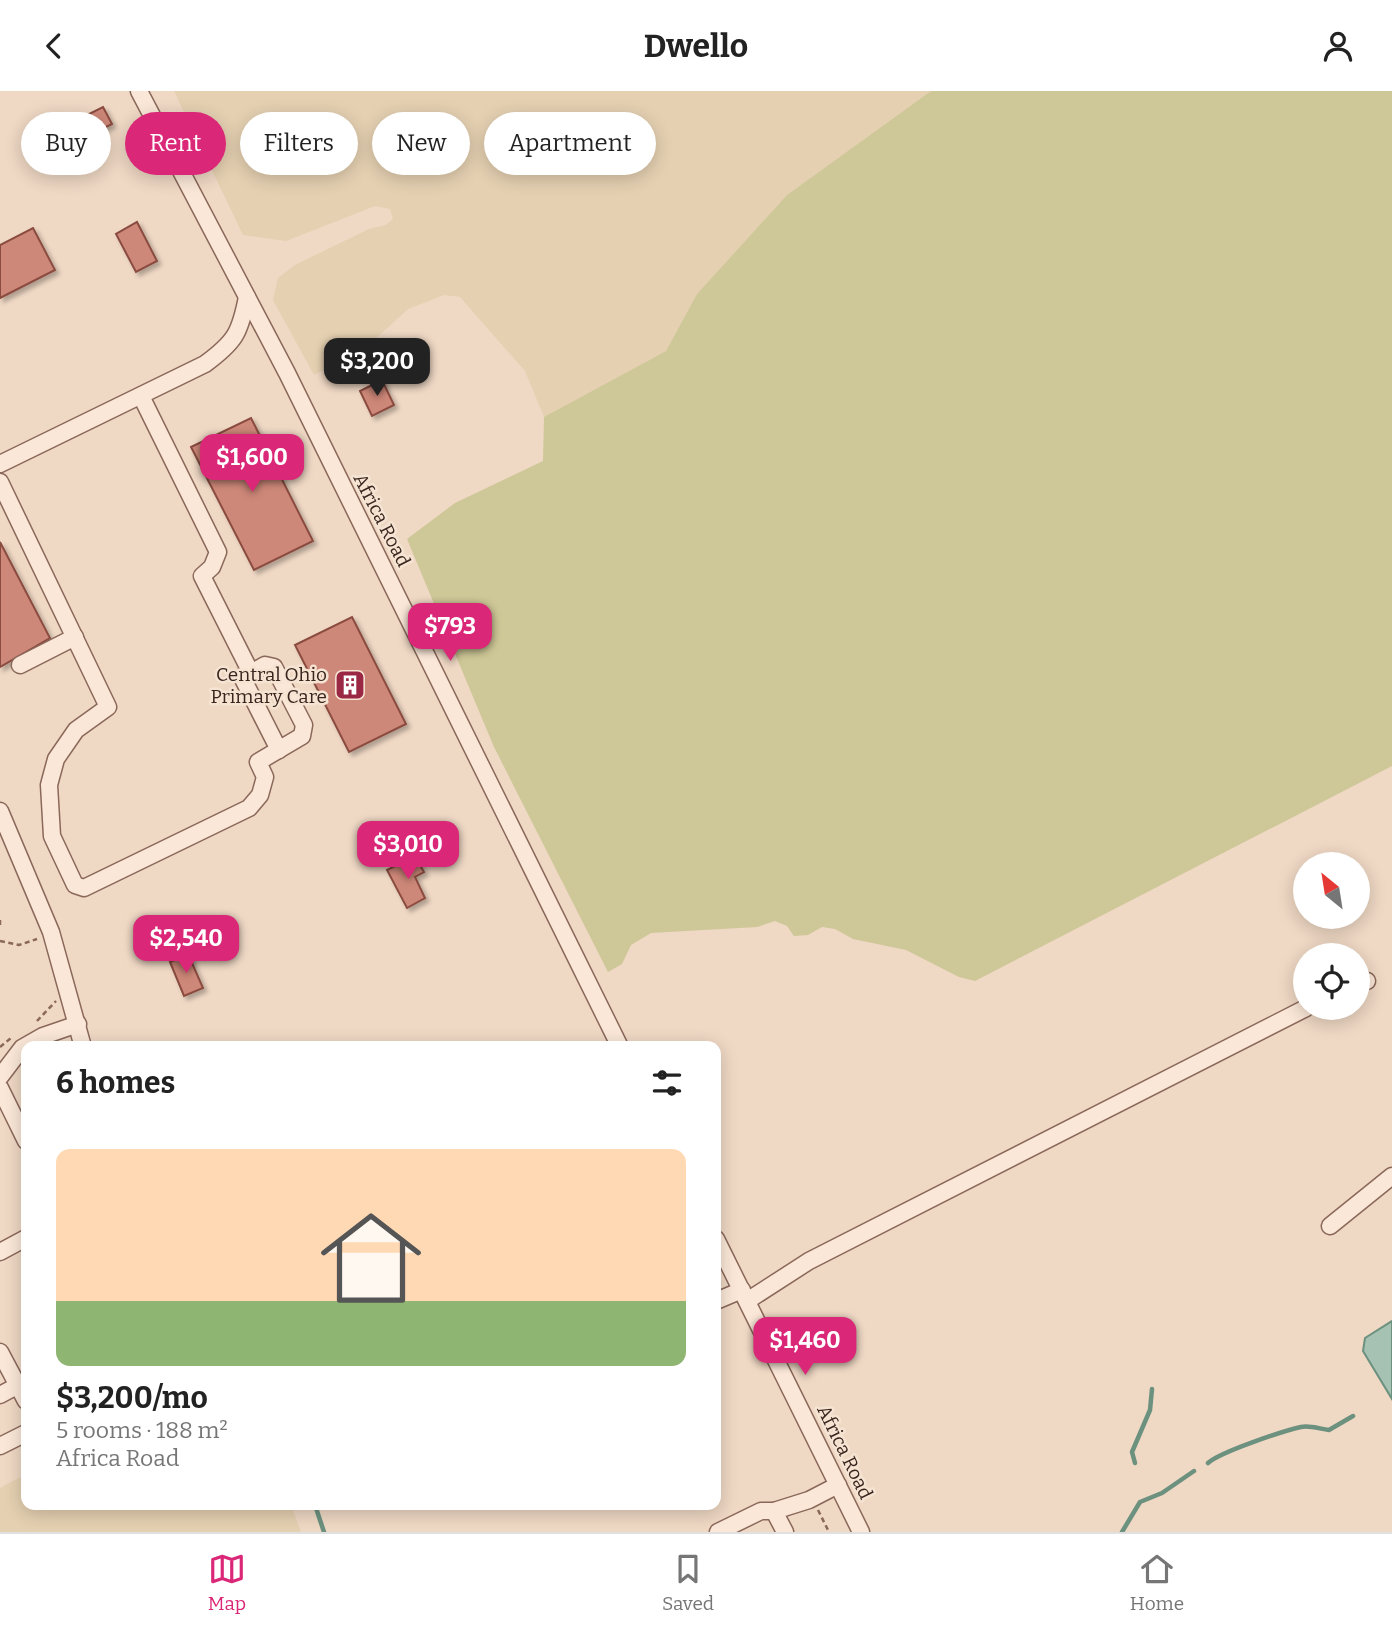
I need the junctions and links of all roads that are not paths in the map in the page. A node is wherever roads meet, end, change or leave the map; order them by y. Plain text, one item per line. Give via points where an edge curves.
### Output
1 (139, 91) edge
2 (247, 297) junction
3 (141, 396) junction
4 (0, 464) edge
5 (0, 482) edge
6 (75, 637) junction
7 (20, 665) dead end
8 (250, 673) junction
9 (279, 750) junction
10 (0, 811) edge
11 (1293, 1015) edge
12 (78, 1024) junction
13 (34, 1041) edge
14 (82, 1041) edge
15 (617, 1041) edge
16 (21, 1047) edge
17 (2, 1072) edge
18 (0, 1088) edge
19 (21, 1131) edge
20 (1392, 1176) edge
21 (1330, 1226) dead end
22 (21, 1241) edge
23 (721, 1249) edge
24 (0, 1252) edge
25 (744, 1295) junction
26 (721, 1300) edge
27 (0, 1352) edge
28 (21, 1382) edge
29 (21, 1384) edge
30 (0, 1395) edge
31 (21, 1436) edge
32 (0, 1446) edge
33 (838, 1485) junction
34 (774, 1511) junction
35 (718, 1532) edge
36 (785, 1532) edge
37 (861, 1532) edge

1 - 2 street, Africa Road
2 - 3 street via 242,325 227,348
2 - 15 street, Africa Road
3 - 4 street
3 - 8 street via 218,552 202,576
5 - 6 street
6 - 7 street
6 - 9 street via 108,707 76,730 56,759 49,785 52,836 75,885 84,888 249,808 260,795 265,777 258,762
8 - 9 street via 242,677
8 - 9 street via 265,665 274,667 304,726 302,736
10 - 12 street via 51,932
11 - 25 street
12 - 13 street
12 - 14 street
16 - 17 street
18 - 19 street
20 - 21 street
22 - 24 street
23 - 25 street, Africa Road
25 - 26 street
25 - 33 street, Africa Road
27 - 28 street
29 - 30 street
31 - 32 street
33 - 34 street
33 - 37 street, Africa Road
34 - 35 street via 761,1511
34 - 36 street

